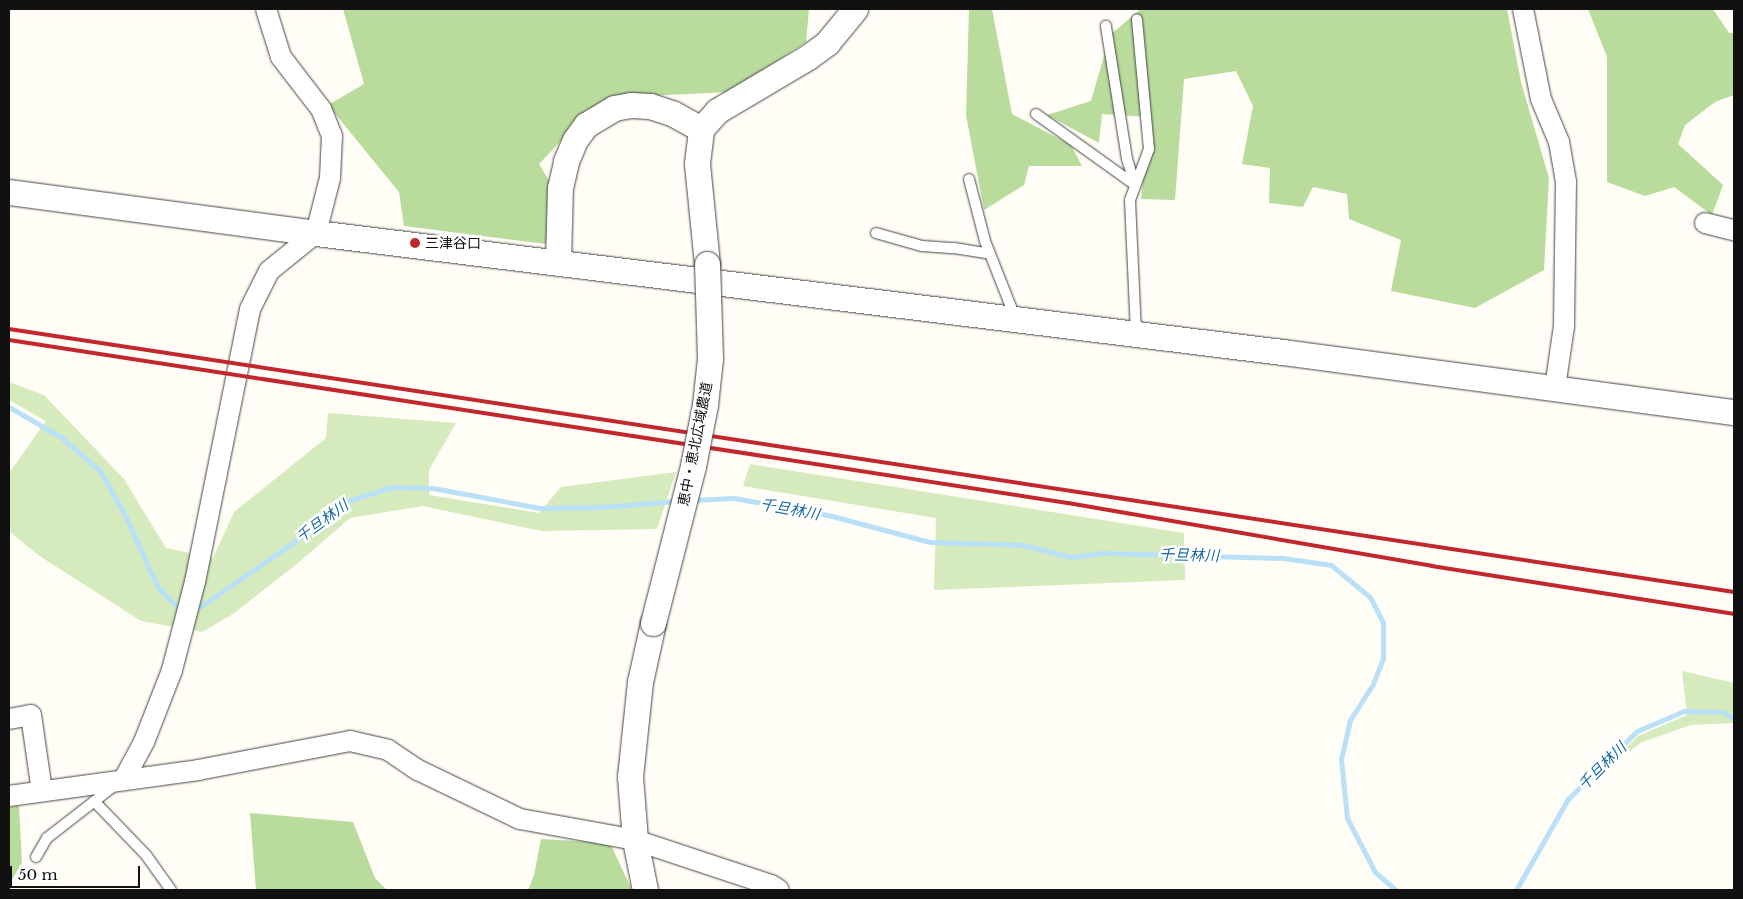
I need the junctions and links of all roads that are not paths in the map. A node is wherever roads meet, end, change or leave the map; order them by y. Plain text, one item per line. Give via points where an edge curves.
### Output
1 (266, 9) edge
2 (855, 9) edge
3 (1523, 9) edge
4 (1137, 20) dead end
5 (1106, 26) dead end
6 (1036, 114) dead end
7 (701, 129) junction
8 (969, 179) dead end
9 (1136, 185) junction
10 (9, 192) edge
11 (1705, 223) dead end
12 (1734, 230) edge
13 (316, 233) junction
14 (876, 233) dead end
15 (990, 254) junction
16 (558, 262) junction
17 (1010, 317) junction
18 (1136, 333) junction
19 (1555, 388) junction
20 (1734, 412) edge
21 (9, 719) edge
22 (124, 779) junction
23 (42, 791) junction
24 (9, 796) edge
25 (94, 801) junction
26 (635, 840) junction
27 (36, 857) dead end
28 (171, 890) edge
29 (646, 890) edge
30 (779, 890) edge

1 - 13 street via 281,57 321,109 332,136 330,178
2 - 7 street via 827,43 717,111
3 - 19 street via 1541,99 1559,142 1566,181 1564,326
4 - 9 lane via 1149,149
5 - 9 lane via 1127,159
6 - 9 lane
7 - 16 street via 672,113 650,106 631,105 614,108 586,125 566,161 560,188
7 - 26 street, 恵中・恵北広域農道, bridge via 697,163 707,264 710,358 693,466 640,682 630,786
8 - 15 lane
9 - 18 lane via 1130,200
10 - 13 street
11 - 12 street
13 - 16 street
13 - 22 street via 269,271 250,309 195,582 172,670 144,742
14 - 15 lane via 922,246
15 - 17 lane via 1011,307
16 - 17 street
17 - 18 street
18 - 19 street
19 - 20 street
21 - 23 street via 31,715
22 - 23 street
22 - 25 lane
22 - 26 street via 198,770 350,741 388,750 418,770 520,819
23 - 24 street
25 - 27 lane via 47,838
25 - 28 lane via 146,855
26 - 29 street, 恵中・恵北広域農道
26 - 30 street

